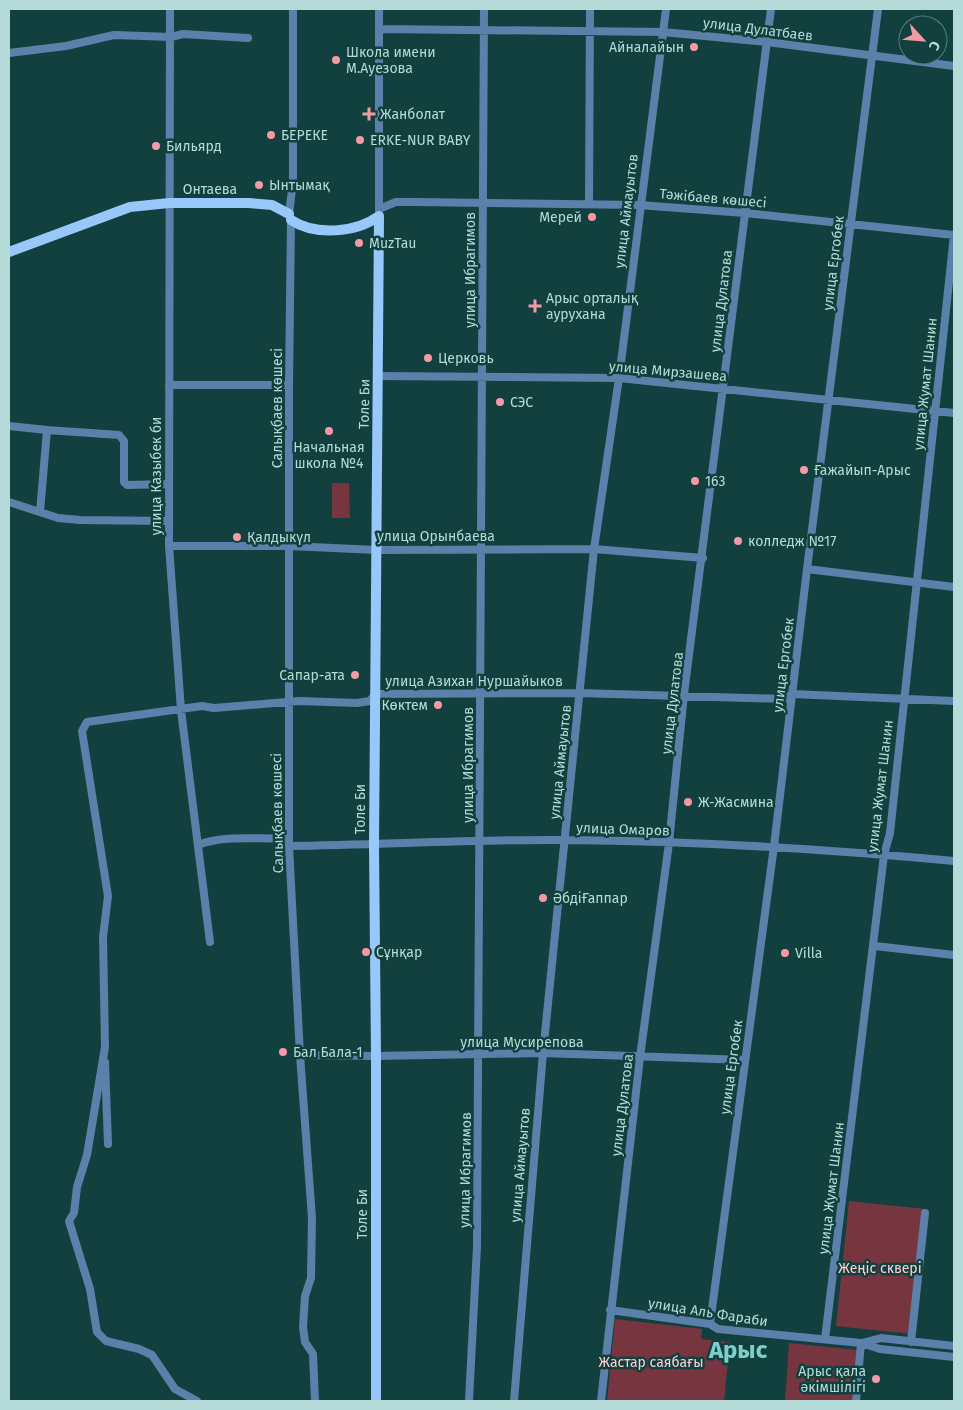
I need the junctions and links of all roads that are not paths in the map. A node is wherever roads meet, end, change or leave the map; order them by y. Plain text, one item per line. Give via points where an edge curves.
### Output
1 (170, 9) edge
2 (293, 9) edge
3 (379, 9) edge
4 (484, 9) edge
5 (590, 9) edge
6 (666, 9) edge
7 (771, 9) edge
8 (878, 9) edge
9 (379, 28) junction
10 (484, 31) junction
11 (590, 31) junction
12 (663, 32) junction
13 (171, 37) junction
14 (248, 38) dead end
15 (767, 42) junction
16 (9, 53) edge
17 (872, 56) junction
18 (954, 66) edge
19 (169, 203) junction
20 (483, 203) junction
21 (589, 203) junction
22 (639, 204) junction
23 (379, 212) junction
24 (745, 213) junction
25 (290, 217) junction
26 (850, 224) junction
27 (954, 235) edge
28 (9, 252) edge
29 (378, 376) junction
30 (482, 376) junction
31 (619, 378) junction
32 (169, 384) junction
33 (289, 385) junction
34 (723, 388) junction
35 (828, 401) junction
36 (935, 411) junction
37 (954, 414) edge
38 (9, 426) edge
39 (47, 430) junction
40 (169, 484) junction
41 (9, 502) edge
42 (40, 512) junction
43 (169, 521) junction
44 (169, 546) junction
45 (290, 546) junction
46 (482, 548) junction
47 (594, 549) junction
48 (376, 550) junction
49 (703, 558) junction
50 (806, 569) junction
51 (916, 582) junction
52 (954, 587) edge
53 (480, 693) junction
54 (580, 693) junction
55 (375, 694) junction
56 (684, 694) junction
57 (792, 694) junction
58 (903, 699) junction
59 (954, 701) edge
60 (288, 703) junction
61 (180, 710) junction
62 (564, 840) junction
63 (289, 842) junction
64 (480, 842) junction
65 (669, 843) junction
66 (198, 845) junction
67 (374, 845) junction
68 (774, 846) junction
69 (884, 855) junction
70 (954, 861) edge
71 (210, 942) dead end
72 (874, 946) junction
73 (954, 955) edge
74 (104, 1048) junction
75 (543, 1053) junction
76 (479, 1054) junction
77 (300, 1055) junction
78 (376, 1056) junction
79 (640, 1057) junction
80 (745, 1060) junction
81 (108, 1144) dead end
82 (925, 1213) dead end
83 (610, 1310) junction
84 (710, 1324) junction
85 (825, 1339) junction
86 (911, 1342) junction
87 (862, 1343) junction
88 (954, 1346) edge
89 (954, 1358) edge
90 (197, 1401) edge
91 (315, 1401) edge
92 (376, 1401) edge
93 (469, 1401) edge
94 (514, 1401) edge
95 (601, 1401) edge
96 (856, 1401) edge

1 - 13 street, улица Казыбек би
2 - 25 street, Салықбаев көшесі
3 - 9 street
4 - 10 street, улица Ибрагимов
5 - 11 street
6 - 12 street, улица Аймауытов
7 - 15 street, улица Дулатова
8 - 17 street, улица Ергобек
9 - 10 street, улица Дулатбаев
9 - 23 street
10 - 11 street, улица Дулатбаев
10 - 20 street, улица Ибрагимов
11 - 12 street, улица Дулатбаев
11 - 21 street
12 - 15 street, улица Дулатбаев
12 - 22 street, улица Аймауытов
13 - 14 street via 183,34
13 - 16 street via 114,35 66,46
13 - 19 street, улица Казыбек би
15 - 17 street, улица Дулатбаев
15 - 24 street, улица Дулатова
17 - 18 street, улица Дулатбаев
17 - 26 street, улица Ергобек
19 - 25 main road, Онтаева via 272,205
19 - 28 main road, Онтаева via 130,207
19 - 32 street, улица Казыбек би
20 - 21 street, Тәжібаев көшесі
20 - 23 street, Тәжібаев көшесі via 396,202
20 - 30 street, улица Ибрагимов
21 - 22 street, Тәжібаев көшесі
22 - 24 street, Тәжібаев көшесі
22 - 31 street, улица Аймауытов
23 - 25 main road, Онтаева via 368,224 341,229 302,228
23 - 29 main road, Толе Би
24 - 26 street, Тәжібаев көшесі
24 - 34 street, улица Дулатова
25 - 33 street, Салықбаев көшесі
26 - 27 street, Тәжібаев көшесі
26 - 35 street, улица Ергобек
27 - 36 street, улица Жумат Шанин
29 - 30 street, улица Мирзашева
29 - 48 main road, Толе Би
30 - 31 street, улица Мирзашева
30 - 46 street, улица Ибрагимов
31 - 34 street, улица Мирзашева
31 - 47 street, улица Аймауытов
32 - 33 street
32 - 40 street, улица Казыбек би
33 - 45 street, Салықбаев көшесі
34 - 35 street, улица Мирзашева
34 - 49 street, улица Дулатова
35 - 36 street, улица Мирзашева
35 - 50 street, улица Ергобек
36 - 37 street, улица Мирзашева
36 - 51 street, улица Жумат Шанин
38 - 39 street
39 - 40 street via 119,435 124,441 126,485
39 - 42 street
40 - 43 street, улица Казыбек би
41 - 42 street
42 - 43 street via 80,520
43 - 44 street, улица Казыбек би
44 - 45 street, улица Орынбаева
44 - 61 street, улица Казыбек би
45 - 48 street, улица Орынбаева
45 - 60 street, Салықбаев көшесі
46 - 47 street, улица Орынбаева
46 - 48 street, улица Орынбаева
46 - 53 street, улица Ибрагимов
47 - 49 street, улица Орынбаева
47 - 54 street, улица Аймауытов
48 - 55 main road, Толе Би
49 - 56 street, улица Дулатова
50 - 51 street
50 - 57 street, улица Ергобек
51 - 52 street
51 - 58 street, улица Жумат Шанин
53 - 54 street, улица Азихан Нуршайыков
53 - 55 street, улица Азихан Нуршайыков
53 - 64 street, улица Ибрагимов
54 - 56 street, улица Азихан Нуршайыков
54 - 62 street, улица Аймауытов
55 - 60 street, улица Азихан Нуршайыков via 370,701 357,704
55 - 67 main road, Толе Би
56 - 57 street, улица Азихан Нуршайыков via 785,699
56 - 65 street, улица Дулатова
57 - 58 street, улица Азихан Нуршайыков
57 - 68 street, улица Ергобек
58 - 59 street, улица Азихан Нуршайыков
58 - 69 street, улица Жумат Шанин via 890,833
60 - 61 street, улица Азихан Нуршайыков via 202,706
60 - 63 street, Салықбаев көшесі
61 - 66 street, улица Казыбек би
61 - 74 street, улица Азихан Нуршайыков via 94,720 87,722 82,731 108,896 103,937
62 - 64 street, улица Омаров
62 - 65 street, улица Омаров
62 - 75 street, улица Аймауытов
63 - 66 street, улица Омаров via 232,839
63 - 67 street, улица Омаров
63 - 77 street, Салықбаев көшесі
64 - 67 street, улица Омаров
64 - 76 street, улица Ибрагимов
65 - 68 street, улица Омаров
65 - 79 street, улица Дулатова
66 - 71 street, улица Казыбек би
67 - 78 main road, Толе Би
68 - 69 street, улица Омаров
68 - 80 street, улица Ергобек
69 - 70 street, улица Омаров
69 - 72 street, улица Жумат Шанин
72 - 73 street
72 - 85 street, улица Жумат Шанин
74 - 81 street
74 - 90 street, улица Азихан Нуршайыков via 87,1155 77,1187 74,1213 68,1221 90,1289 97,1332 106,1341 152,1354 175,1389
75 - 76 street, улица Мусирепова
75 - 79 street, улица Мусирепова
75 - 94 street, улица Аймауытов
76 - 78 street, улица Мусирепова
76 - 93 street, улица Ибрагимов via 477,1247
77 - 78 street, улица Мусирепова
77 - 91 street, Салықбаев көшесі via 313,1260 312,1278 305,1296 303,1327 305,1342 312,1354
78 - 92 main road, Толе Би
79 - 80 street, улица Мусирепова
79 - 83 street, улица Дулатова
80 - 84 street, улица Ергобек
82 - 86 street
83 - 84 street, улица Аль Фараби
83 - 95 street, улица Дулатова
84 - 85 street, улица Аль Фараби via 718,1329
85 - 87 street, улица Аль Фараби
86 - 87 street, улица Аль Фараби via 881,1338
86 - 88 street, улица Аль Фараби
87 - 89 street, улица Аль Фараби via 880,1349
87 - 96 street

